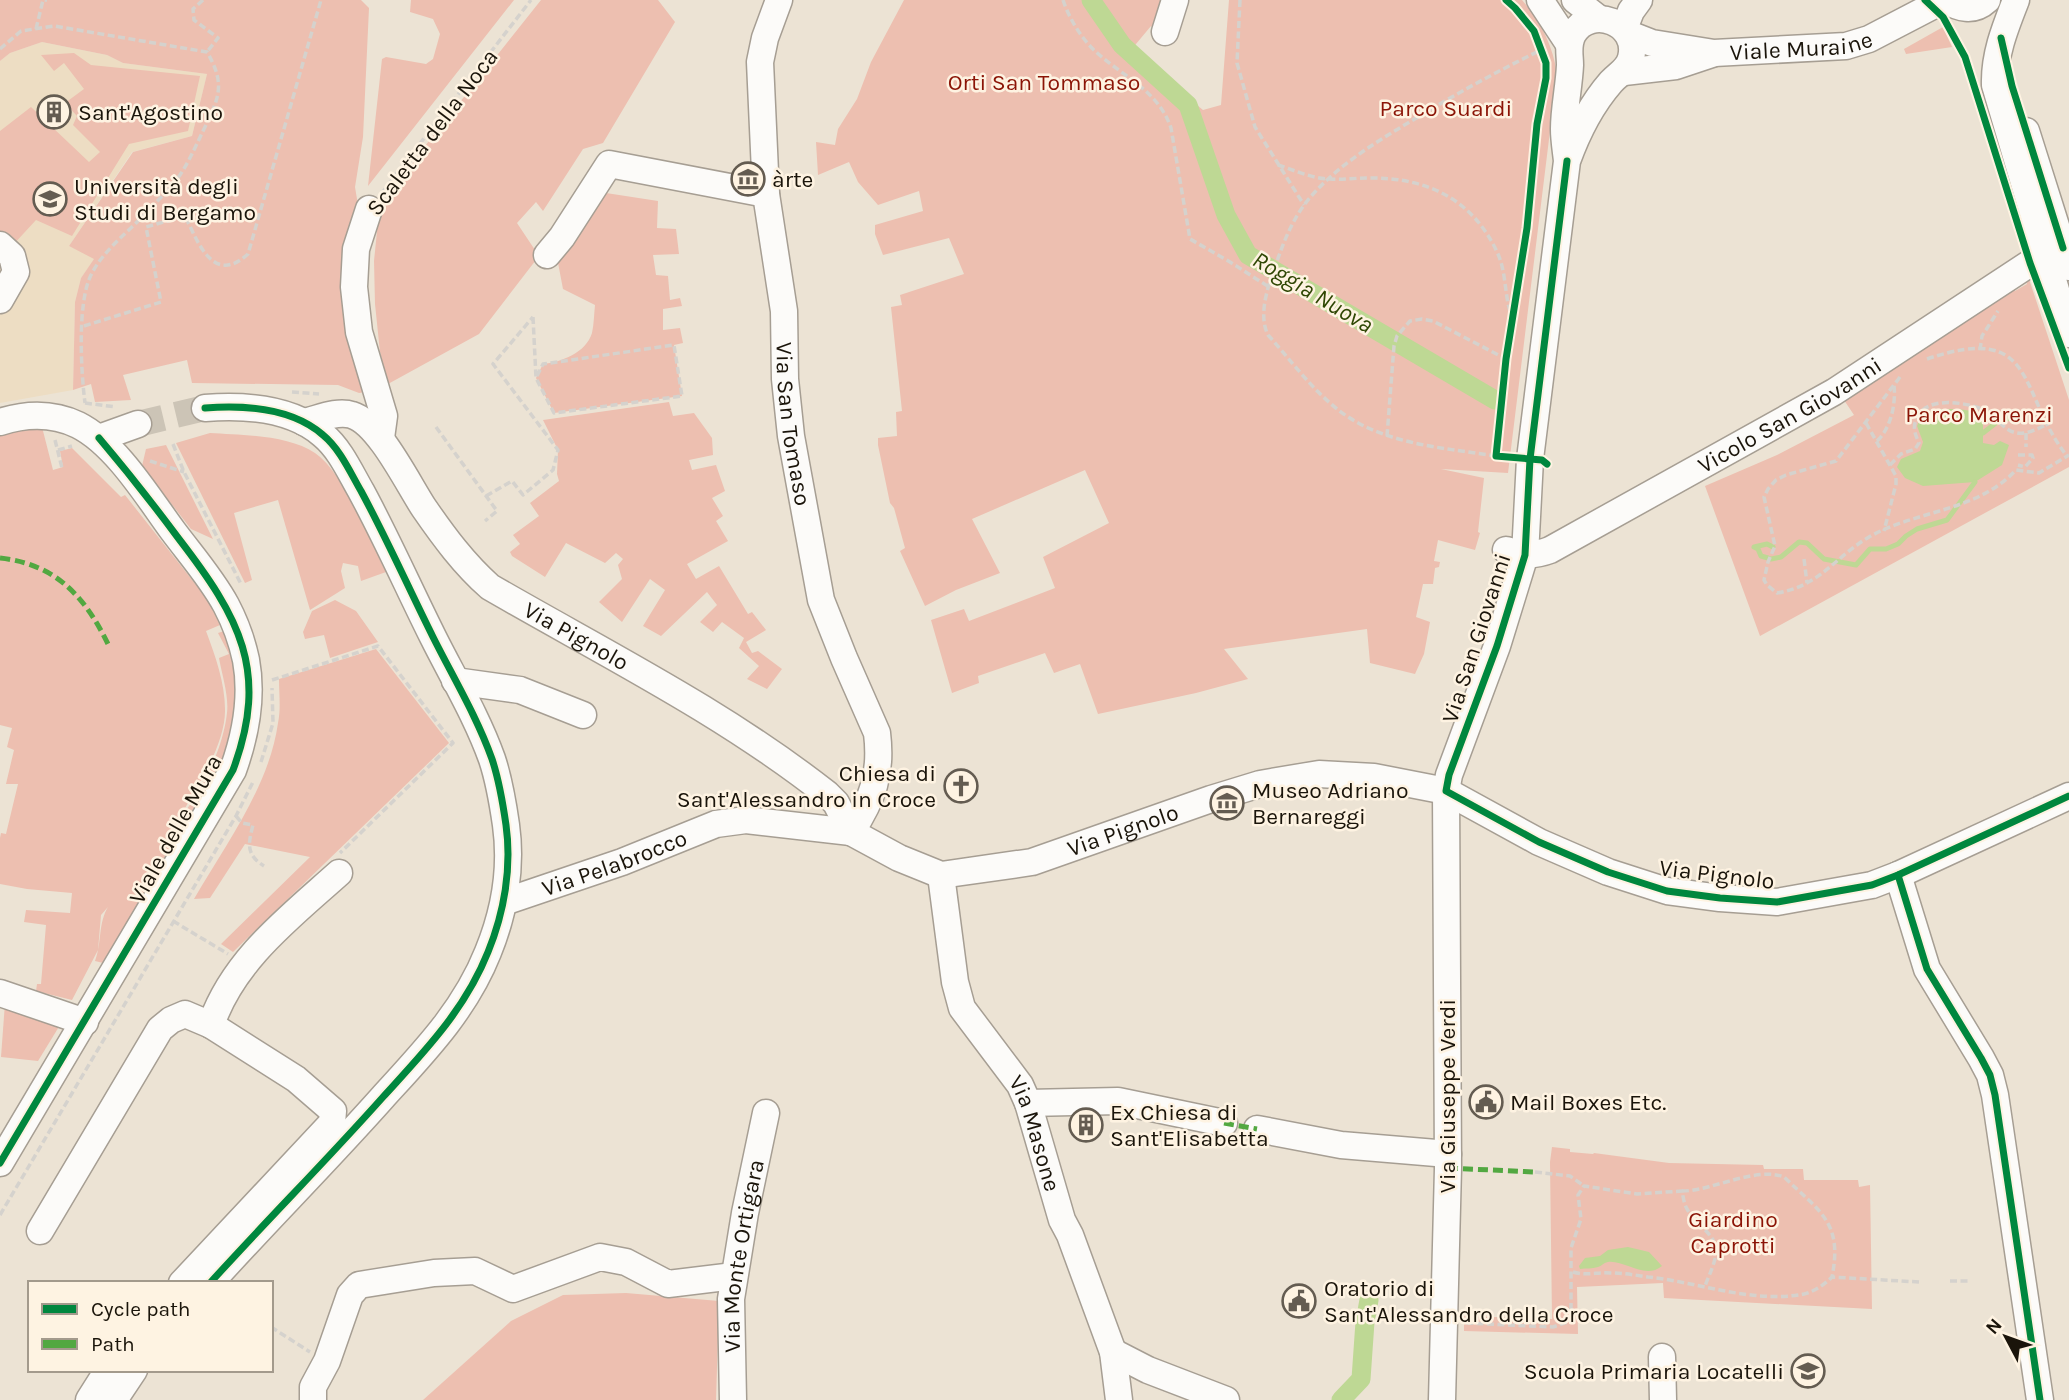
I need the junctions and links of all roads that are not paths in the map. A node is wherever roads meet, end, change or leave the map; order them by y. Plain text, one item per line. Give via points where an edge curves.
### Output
1 (779, 0) edge
2 (1175, 0) edge
3 (1540, 0) edge
4 (1575, 0) edge
5 (1639, 0) edge
6 (1914, 0) edge
7 (1944, 0) edge
8 (2016, 0) edge
9 (1984, 3) edge
10 (1598, 18) junction
11 (1885, 30) junction
12 (1626, 31) junction
13 (1165, 32) dead end
14 (2001, 38) junction
15 (1570, 53) junction
16 (1714, 54) junction
17 (1618, 76) junction
18 (1567, 161) junction
19 (766, 194) junction
20 (369, 209) road end
21 (0, 245) edge
22 (2044, 254) junction
23 (547, 255) dead end
24 (2069, 267) edge
25 (0, 300) edge
26 (2069, 334) edge
27 (205, 408) tunnel mouth
28 (0, 422) edge
29 (304, 422) junction
30 (138, 424) tunnel mouth
31 (381, 438) junction
32 (86, 442) junction
33 (1516, 553) junction
34 (455, 681) junction
35 (583, 715) dead end
36 (1446, 791) junction
37 (2069, 796) edge
38 (851, 832) junction
39 (336, 866) road end
40 (941, 874) junction
41 (1898, 875) junction
42 (504, 902) junction
43 (0, 993) edge
44 (85, 1022) junction
45 (211, 1025) junction
46 (1028, 1102) junction
47 (766, 1113) dead end
48 (1224, 1123) dead end
49 (1257, 1129) dead end
50 (1448, 1154) junction
51 (0, 1163) edge
52 (40, 1231) dead end
53 (734, 1276) junction
54 (184, 1281) edge
55 (212, 1281) edge
56 (1113, 1352) junction
57 (1662, 1357) dead end
58 (107, 1372) edge
59 (133, 1372) edge
60 (89, 1400) edge
61 (114, 1400) edge
62 (313, 1400) edge
63 (733, 1400) edge
64 (1119, 1400) edge
65 (1226, 1400) edge
66 (1441, 1400) edge
67 (1663, 1400) edge
68 (2040, 1400) edge

1 - 19 street, Via San Tomaso via 760,62
2 - 13 street
3 - 15 street
4 - 10 street
5 - 12 street
6 - 11 street, Viale Muraine
7 - 9 street via 1958,6
7 - 11 street, Viale Muraine
8 - 14 street
9 - 14 street
10 - 12 street via 1616,22
10 - 15 street via 1579,26
11 - 16 street, Viale Muraine via 1846,46
12 - 16 street, Viale Muraine via 1651,43
12 - 17 street, Via San Giovanni via 1632,54
14 - 22 street via 1995,85
14 - 24 street
15 - 17 street via 1578,73 1589,80
15 - 18 street, Via San Giovanni via 1564,130
16 - 17 street, Viale Muraine
17 - 18 street, Via San Giovanni via 1578,132
18 - 33 street, Via San Giovanni
19 - 23 street via 609,163
19 - 38 street, Via San Tomaso via 784,311 791,436 821,600 877,733 875,786
20 - 31 street, Scaletta della Noca via 356,249 354,287 359,332 384,416
21 - 25 street via 12,256 16,272
22 - 26 street
22 - 33 street, Vicolo San Giovanni via 1833,392 1550,550
27 - 29 street via 265,411
28 - 32 street via 53,416 77,425
29 - 31 street, Via Pignolo via 348,414 362,419
29 - 34 street via 323,435 352,474
30 - 32 street
31 - 38 street, Via Pignolo via 452,547 490,587 670,688 780,759 836,803
32 - 44 street, Viale delle Mura via 136,483 226,605 239,634 249,687 243,745 233,770
33 - 36 street, Via San Giovanni via 1497,646
34 - 35 street via 520,690
34 - 42 street via 497,779 508,842
36 - 40 street, Via Pignolo via 1374,777 1319,774 1210,799 1032,862
36 - 41 street, Via Pignolo via 1539,842 1667,891 1776,902 1872,885
36 - 50 street, Via Giuseppe Verdi
37 - 41 street, Via Pignolo
38 - 40 street, Via Pignolo
38 - 42 street, Via Pelabrocco via 746,820 716,824
39 - 45 street via 251,955 218,1003
40 - 46 street, Via Masone via 962,1008
41 - 68 street via 1927,969 1981,1058 1992,1085
42 - 55 street via 481,969 460,1008
43 - 44 street
44 - 51 street, Viale delle Mura
45 - 52 street via 182,1014 160,1029
45 - 54 street via 296,1079 330,1107 334,1116
46 - 48 street via 1118,1101
46 - 56 street, Via Masone via 1062,1220
47 - 53 street, Via Monte Ortigara
49 - 50 street via 1341,1145
50 - 66 street, Via Giuseppe Verdi
53 - 62 street via 668,1284 626,1262 600,1257 513,1289 475,1272 434,1273 359,1285 350,1295 313,1387
53 - 63 street, Via Monte Ortigara
56 - 64 street, Via Masone
56 - 65 street
57 - 67 street
58 - 60 street
59 - 61 street

